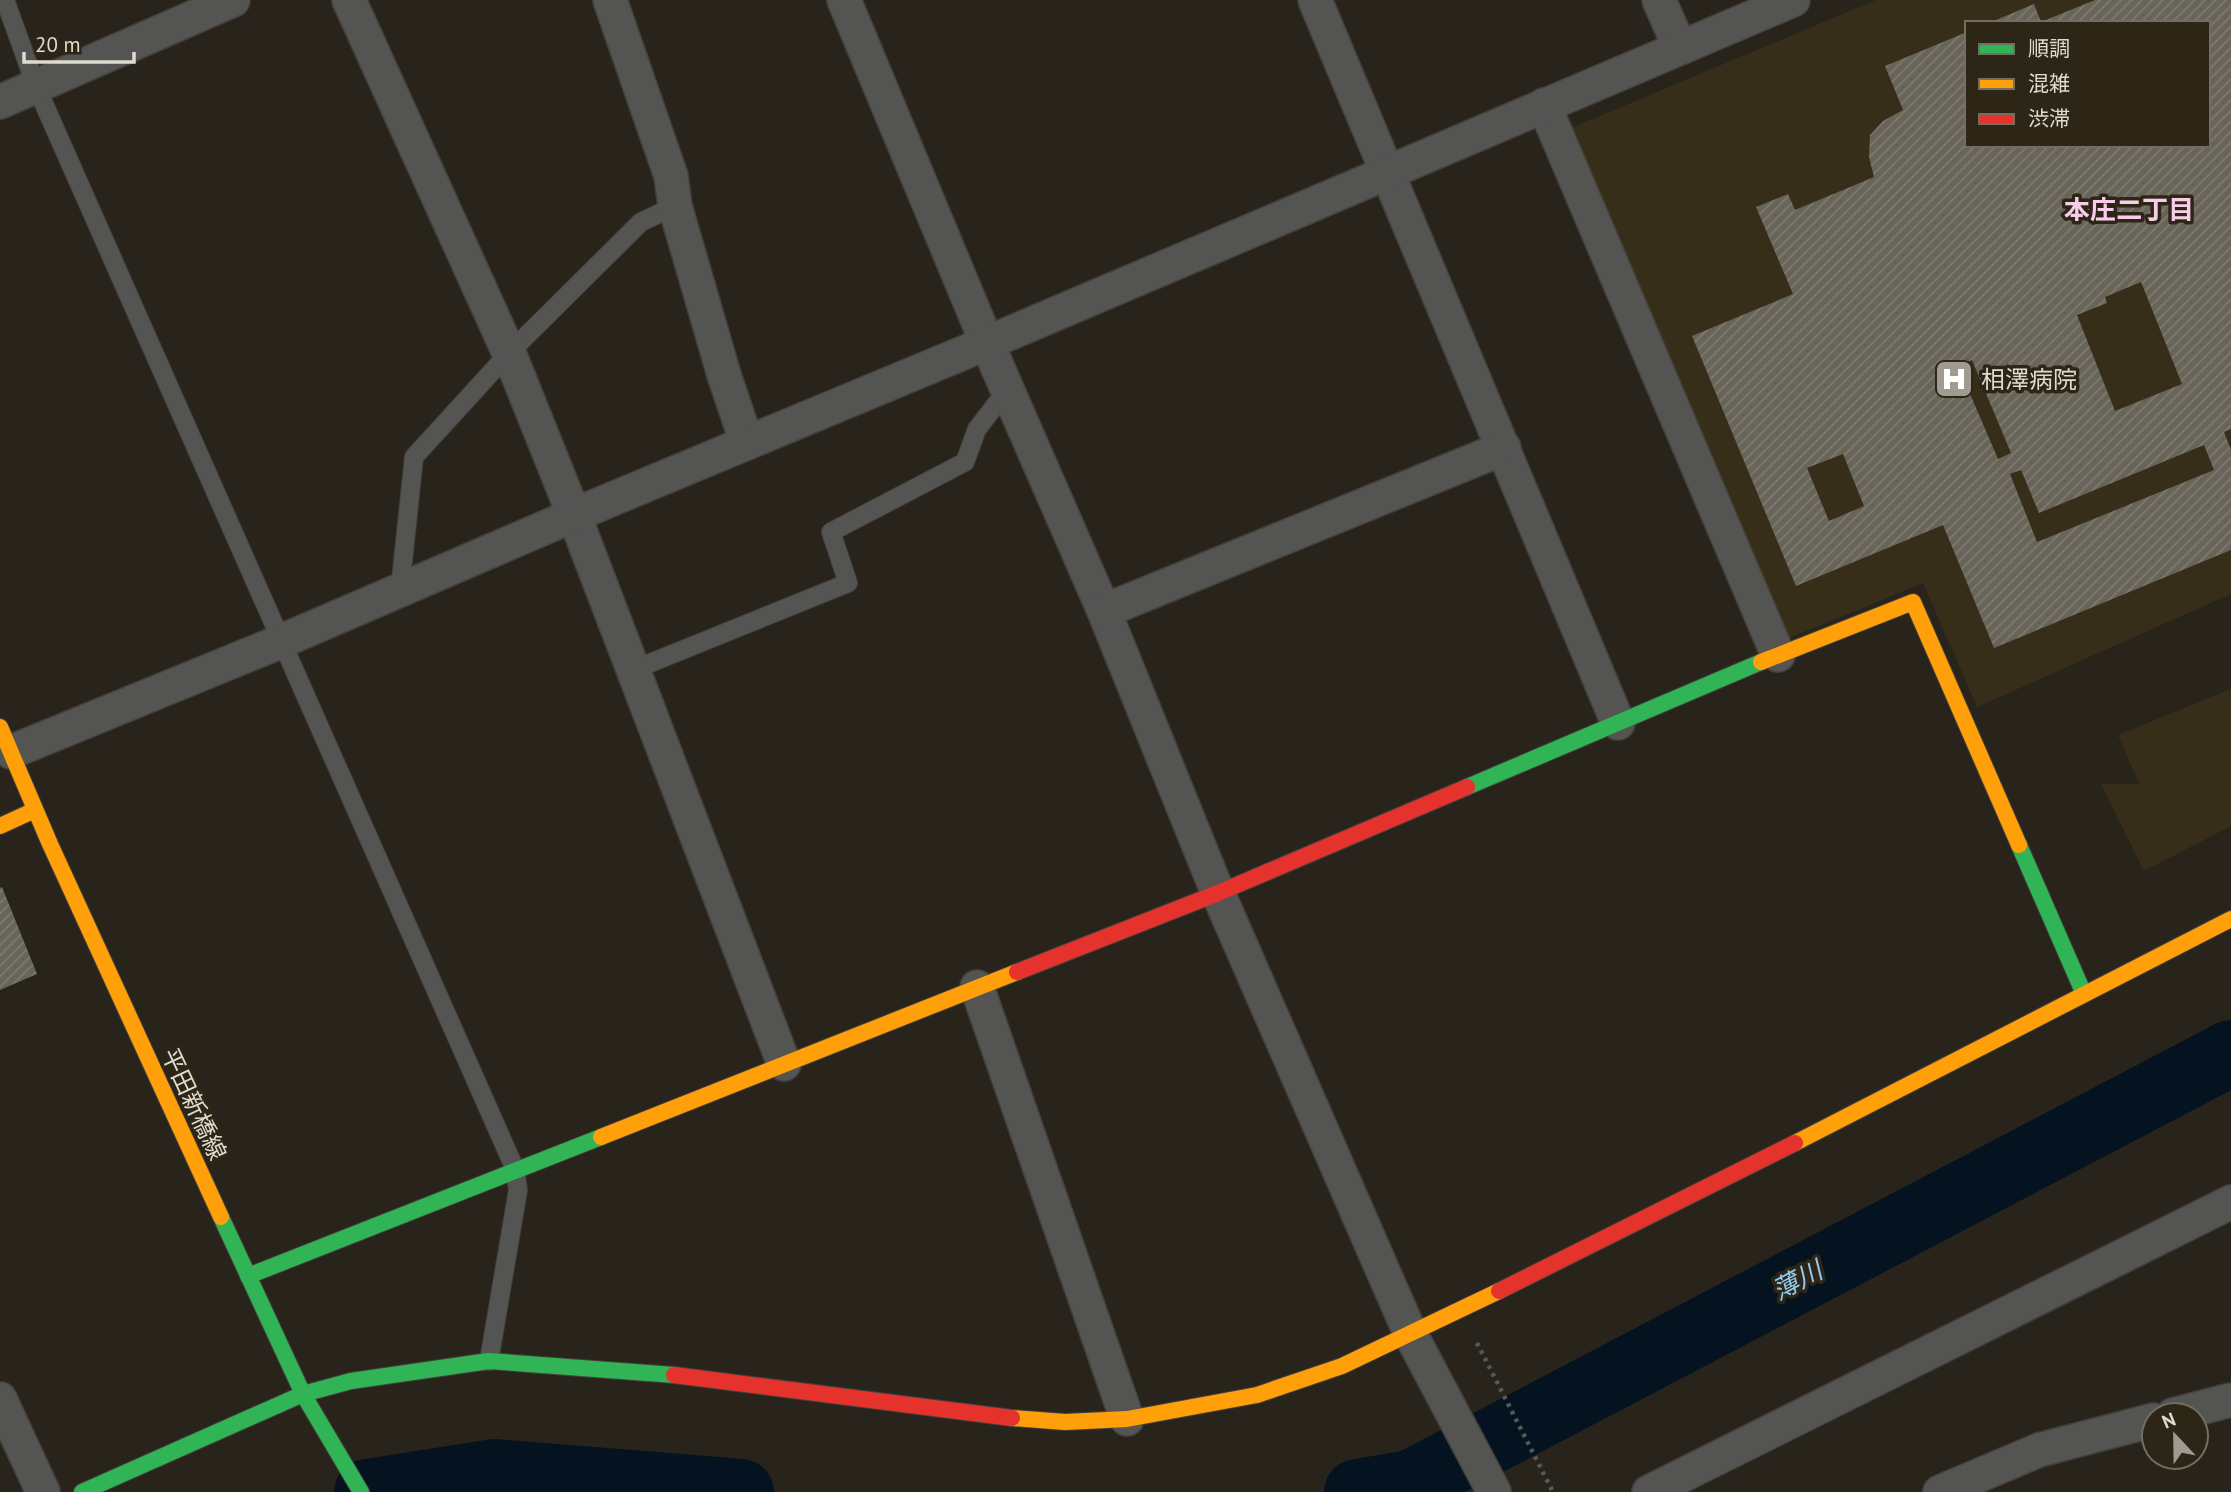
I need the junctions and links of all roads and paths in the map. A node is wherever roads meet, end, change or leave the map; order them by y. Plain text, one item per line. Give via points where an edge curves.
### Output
1 (5, 0) edge
2 (233, 0) edge
3 (349, 0) edge
4 (610, 0) edge
5 (844, 0) edge
6 (1315, 0) edge
7 (1659, 0) edge
8 (1794, 0) edge
9 (1680, 48) junction
10 (36, 86) junction
11 (0, 102) edge
12 (1544, 106) junction
13 (1388, 172) junction
14 (675, 206) junction
15 (988, 343) junction
16 (509, 353) junction
17 (1008, 389) junction
18 (747, 443) junction
19 (1504, 448) junction
20 (574, 515) junction
21 (400, 589) junction
22 (1104, 611) junction
23 (282, 641) junction
24 (1778, 655) junction
25 (633, 670) junction
26 (1618, 723) junction
27 (4, 746) edge
28 (35, 810) junction
29 (0, 826) edge
30 (1218, 893) junction
31 (2231, 919) edge
32 (977, 987) junction
33 (2084, 994) junction
34 (785, 1064) junction
35 (515, 1169) junction
36 (2231, 1202) edge
37 (248, 1276) junction
38 (1411, 1335) junction
39 (1473, 1336) dead end
40 (489, 1361) junction
41 (303, 1394) junction
42 (0, 1399) edge
43 (2231, 1400) edge
44 (2210, 1405) edge
45 (1127, 1419) junction
46 (2140, 1424) edge
47 (43, 1492) edge
48 (82, 1492) edge
49 (361, 1492) edge
50 (1494, 1492) edge
51 (1553, 1492) edge
52 (1648, 1492) edge
53 (1941, 1492) edge

1 - 10 lane
2 - 10 street
3 - 16 street
4 - 14 street via 671,176
5 - 15 street
6 - 13 street
7 - 9 street
8 - 9 street
9 - 12 street
10 - 11 street
10 - 23 lane
12 - 13 street
12 - 24 street
13 - 15 street
13 - 19 street
14 - 16 lane via 641,222
14 - 18 street
15 - 17 street
15 - 18 street
16 - 20 street
16 - 21 lane via 414,457
17 - 22 street
17 - 25 lane via 977,429 965,462 831,532 848,583
18 - 20 street
19 - 22 street
19 - 26 street
20 - 21 street
20 - 25 street
21 - 23 street
22 - 30 street
23 - 27 street
23 - 35 lane
24 - 26 street
24 - 33 street via 1913,602
25 - 34 street
26 - 30 street
27 - 28 street, 平田新橋線
28 - 29 street
28 - 37 street, 平田新橋線
30 - 32 street
30 - 38 street
31 - 33 street
32 - 34 street
32 - 45 street
33 - 38 street
34 - 35 street
35 - 37 street
35 - 40 lane via 518,1190
36 - 52 street
37 - 41 street, 平田新橋線
38 - 45 street via 1342,1366 1257,1395
38 - 50 street
39 - 51 path
40 - 41 street via 351,1381
40 - 45 street via 709,1378 985,1416 1065,1422
41 - 48 street
41 - 49 street, 平田新橋線
42 - 47 street
43 - 44 street
46 - 53 street via 2039,1450

